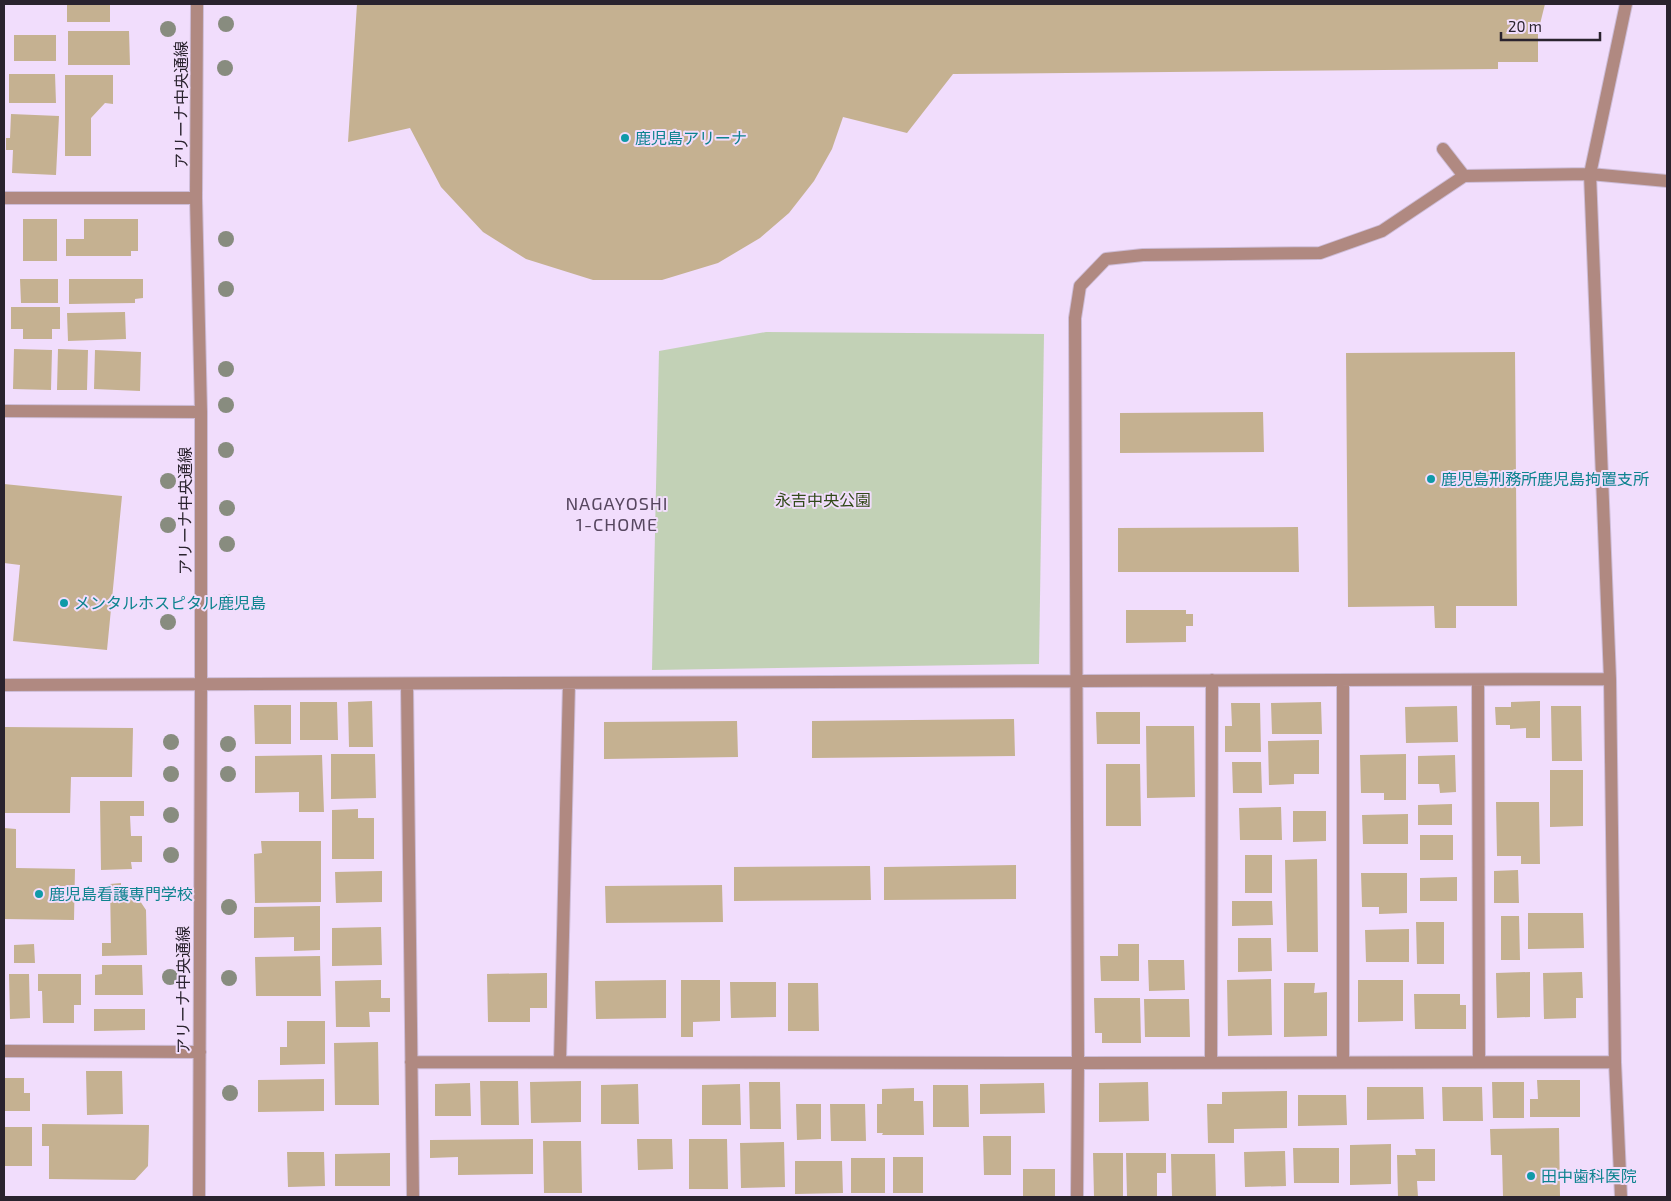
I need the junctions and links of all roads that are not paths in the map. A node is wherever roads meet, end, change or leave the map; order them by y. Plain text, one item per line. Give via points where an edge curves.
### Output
1 (197, 4) edge
2 (1626, 4) edge
3 (1443, 149) dead end
4 (1590, 174) junction
5 (1464, 176) junction
6 (1667, 181) edge
7 (4, 198) edge
8 (196, 198) junction
9 (4, 412) edge
10 (201, 412) junction
11 (1610, 679) junction
12 (1212, 680) junction
13 (1343, 680) junction
14 (1478, 680) junction
15 (1076, 681) junction
16 (569, 683) junction
17 (407, 684) junction
18 (4, 685) edge
19 (202, 685) junction
20 (4, 1051) edge
21 (200, 1052) junction
22 (560, 1061) junction
23 (411, 1062) junction
24 (1344, 1062) junction
25 (1479, 1062) junction
26 (1615, 1062) junction
27 (1078, 1063) junction
28 (1211, 1063) junction
29 (199, 1197) edge
30 (412, 1197) edge
31 (1077, 1197) edge
32 (1620, 1197) edge

1 - 8 street, アリーナ中央通線
2 - 4 street
3 - 5 street
4 - 5 street
4 - 6 street
4 - 11 street
5 - 15 street via 1382,231 1320,253 1143,255 1106,259 1080,286 1075,318
7 - 8 street
8 - 10 street, アリーナ中央通線
9 - 10 street
10 - 19 street, アリーナ中央通線
11 - 14 street
11 - 26 street
12 - 13 street
12 - 15 street
12 - 28 street
13 - 14 street
13 - 24 street
14 - 25 street
15 - 16 street
15 - 27 street
16 - 17 street
16 - 22 street
17 - 19 street
17 - 23 street
18 - 19 street
19 - 21 street, アリーナ中央通線
20 - 21 street
21 - 29 street, アリーナ中央通線
22 - 23 street
22 - 27 street
23 - 30 street
24 - 25 street
24 - 28 street
25 - 26 street
26 - 32 street
27 - 28 street
27 - 31 street

